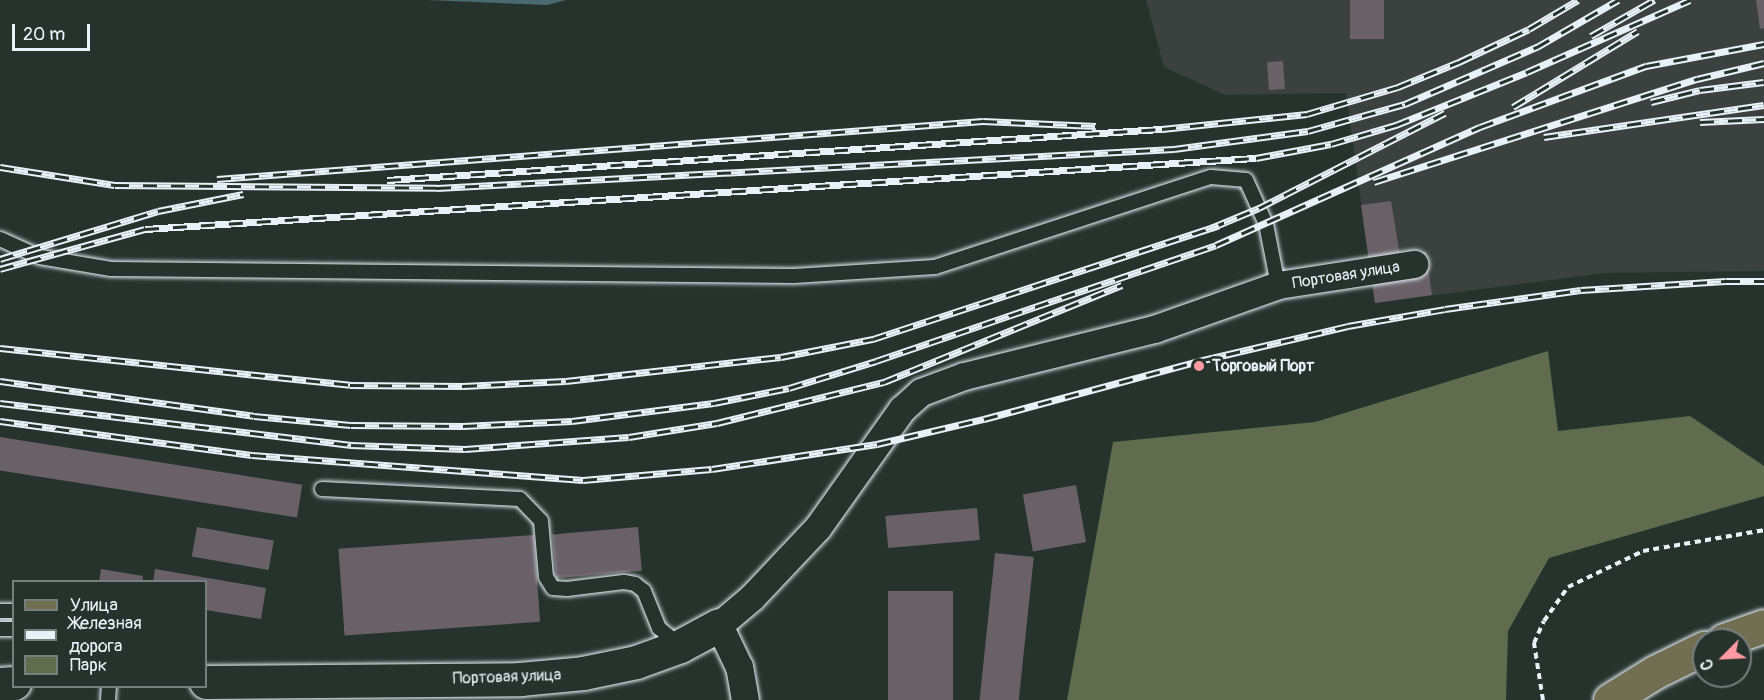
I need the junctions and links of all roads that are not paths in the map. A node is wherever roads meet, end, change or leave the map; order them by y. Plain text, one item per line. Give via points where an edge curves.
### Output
1 (0, 238) edge
2 (1414, 264) dead end
3 (1278, 285) junction
4 (321, 489) dead end
5 (719, 625) junction
6 (680, 646) junction
7 (1692, 654) edge
8 (207, 682) edge
9 (745, 700) edge
10 (1610, 700) edge

1 - 3 lane via 40,257 111,269 794,276 935,267 1211,177 1246,180 1266,224
2 - 3 street, Портовая улица
3 - 5 street, Портовая улица via 1154,329 964,376 921,392 902,409 818,527 752,597
4 - 6 lane via 520,499 541,521 546,577 553,588 635,584 645,591 659,628
5 - 6 street, Портовая улица
5 - 9 street via 739,667
6 - 8 street, Портовая улица via 636,662 584,673 520,679
7 - 10 main road

